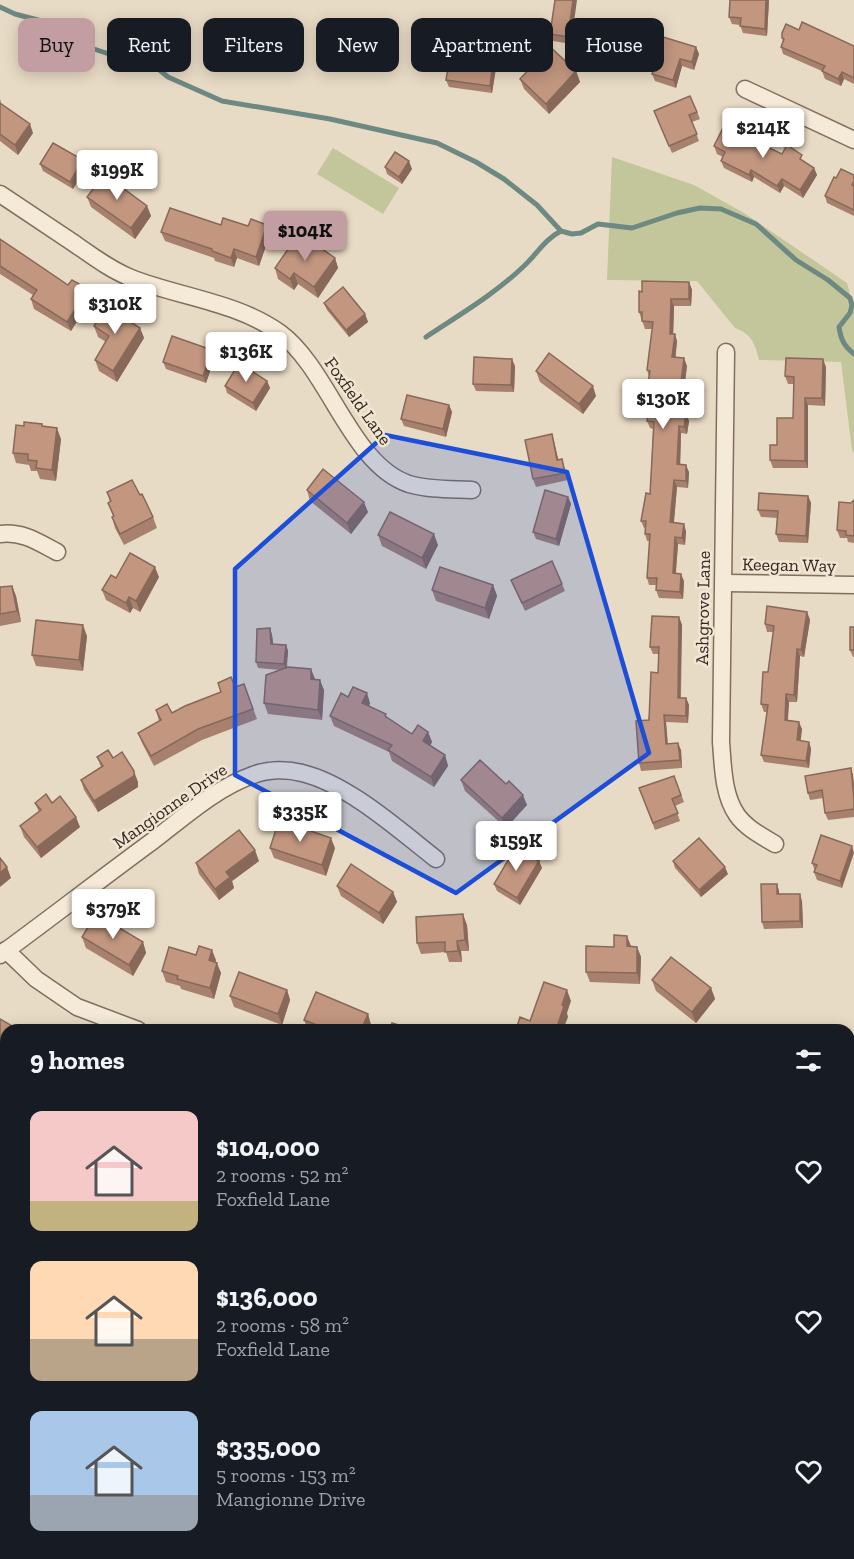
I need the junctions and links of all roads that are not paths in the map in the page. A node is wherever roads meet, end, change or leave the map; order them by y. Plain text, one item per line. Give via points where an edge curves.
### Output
1 (745, 89) dead end
2 (854, 140) edge
3 (0, 194) edge
4 (726, 352) dead end
5 (472, 490) dead end
6 (0, 534) edge
7 (57, 552) dead end
8 (724, 583) junction
9 (854, 585) edge
10 (775, 844) dead end
11 (436, 859) dead end
12 (3, 953) edge
13 (120, 1024) edge

1 - 2 street
3 - 5 street, Foxfield Lane via 114,270 255,318 280,333 296,347 362,444 385,470 429,488
4 - 8 street, Ashgrove Lane
6 - 7 street via 27,536
8 - 9 street, Keegan Way
8 - 10 street, Ashgrove Lane via 721,742 726,786 738,816
11 - 12 street, Mangionne Drive via 334,786 303,773 255,774 201,804
12 - 13 street via 70,1003

